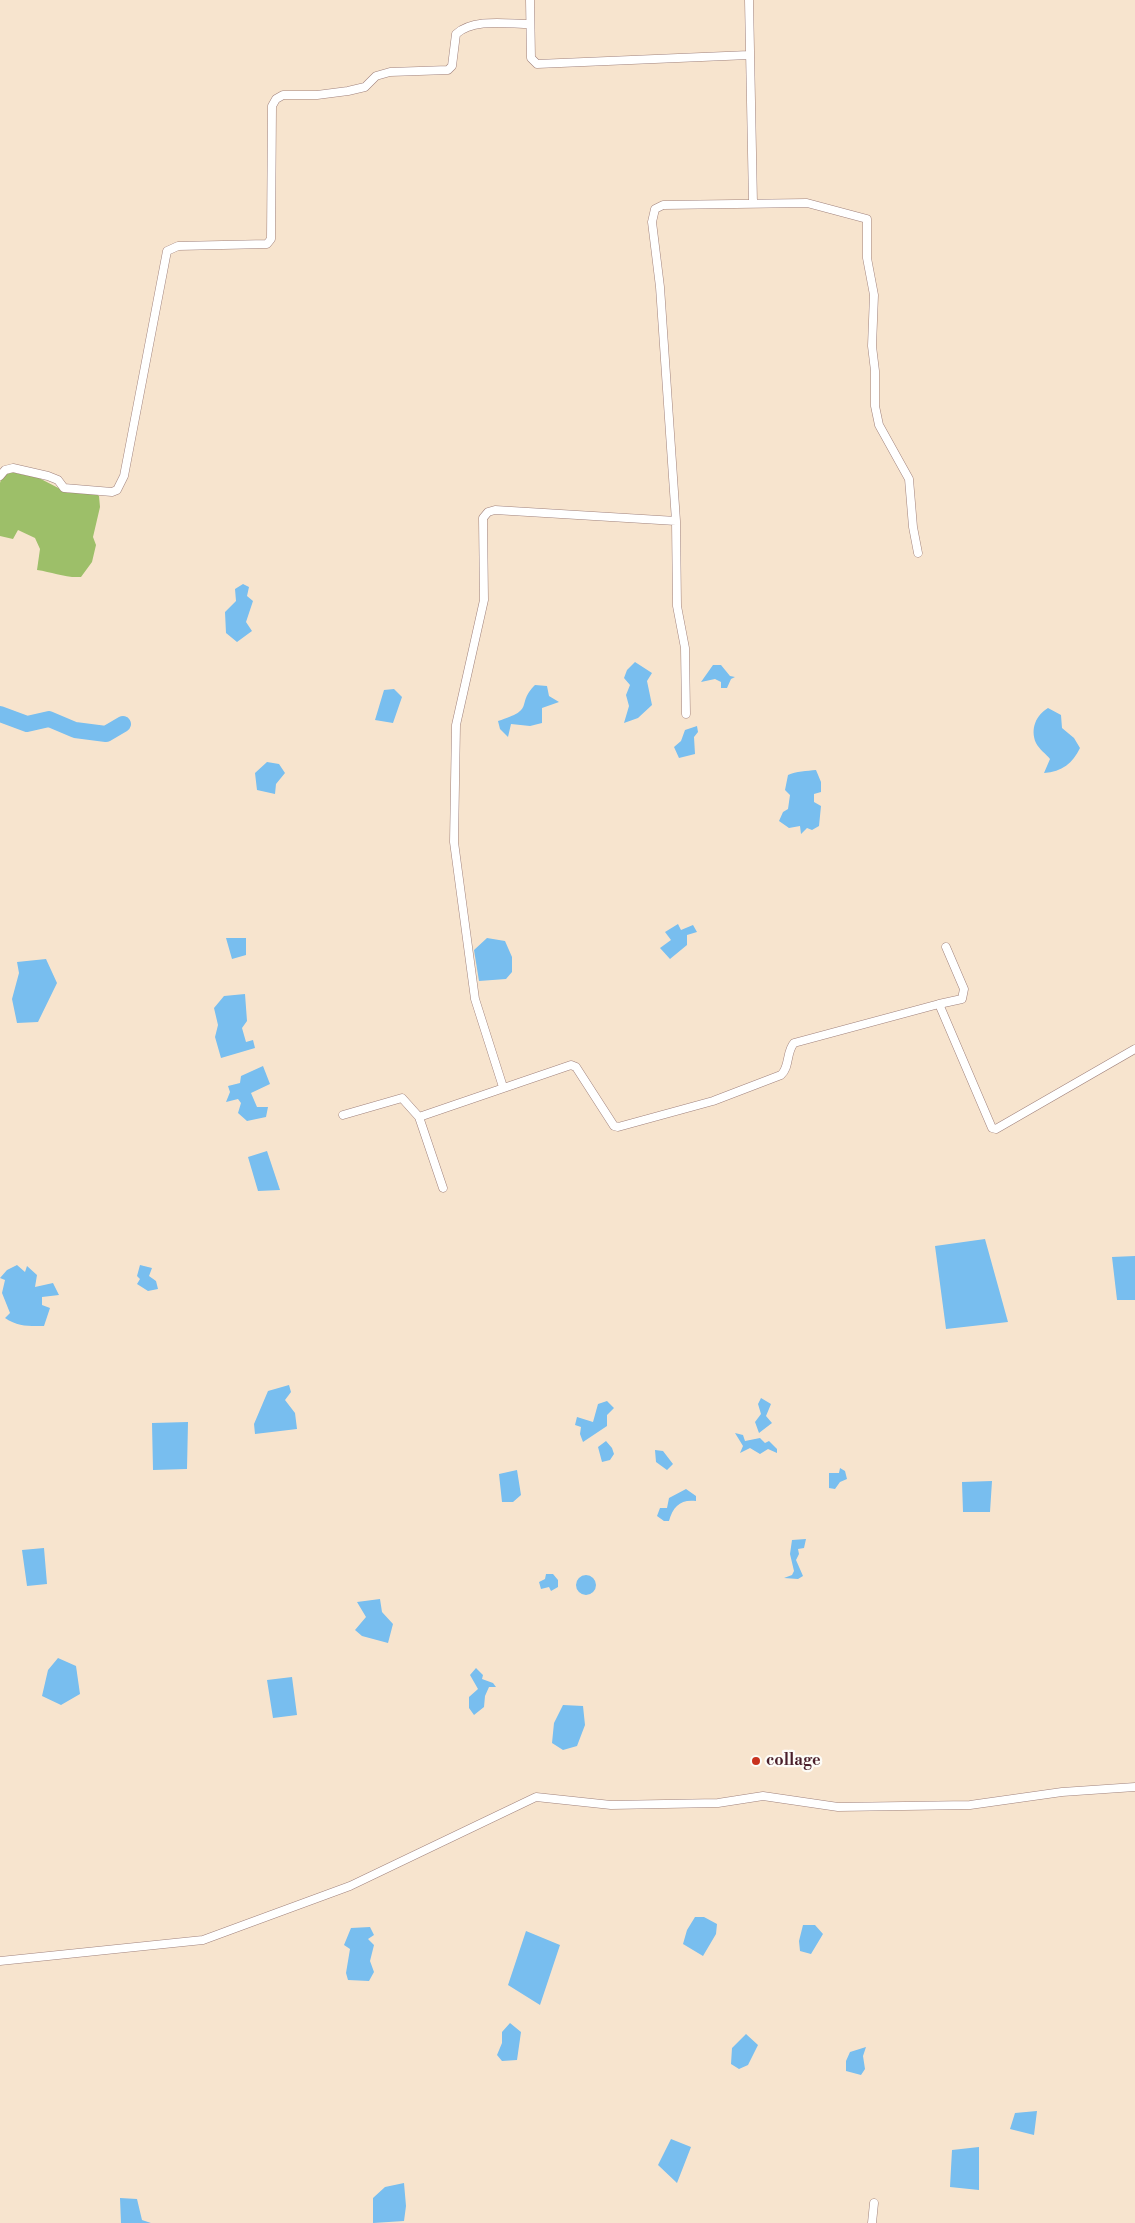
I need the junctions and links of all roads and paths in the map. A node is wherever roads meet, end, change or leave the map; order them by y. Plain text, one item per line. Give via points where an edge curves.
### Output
1 (530, 0) edge
2 (749, 0) edge
3 (530, 24) junction
4 (749, 55) junction
5 (753, 204) junction
6 (0, 476) edge
7 (676, 521) junction
8 (918, 553) dead end
9 (686, 714) dead end
10 (946, 947) dead end
11 (939, 1004) junction
12 (1135, 1049) edge
13 (503, 1087) junction
14 (343, 1115) dead end
15 (419, 1117) junction
16 (443, 1188) dead end
17 (1135, 1787) edge
18 (0, 1961) edge
19 (874, 2203) dead end
20 (872, 2223) edge

1 - 3 street
2 - 4 street
3 - 4 street via 531,58 537,64
3 - 6 street via 476,24 463,28 456,34 452,66 448,70 390,72 376,76 364,87 283,95 276,99 272,106 272,239 267,244 178,246 167,251 124,476 117,490 64,488 58,480 48,476 13,468
4 - 5 street
5 - 7 street via 662,204 655,209 652,222 660,287
5 - 8 street via 807,203 867,219 867,258 874,295 875,406 879,425 909,479
7 - 9 street via 677,606 685,648
7 - 13 street via 495,510 483,518 484,600 456,725 454,842 476,999
10 - 11 street via 964,994 962,999
11 - 12 street via 992,1128 996,1130
11 - 13 street via 794,1043 786,1070 781,1075 713,1101 618,1128 576,1067 565,1067
13 - 15 street
14 - 15 street via 400,1098
15 - 16 street
17 - 18 street via 1062,1792 970,1805 838,1807 763,1796 718,1803 611,1805 536,1798 350,1886 203,1940
19 - 20 street

